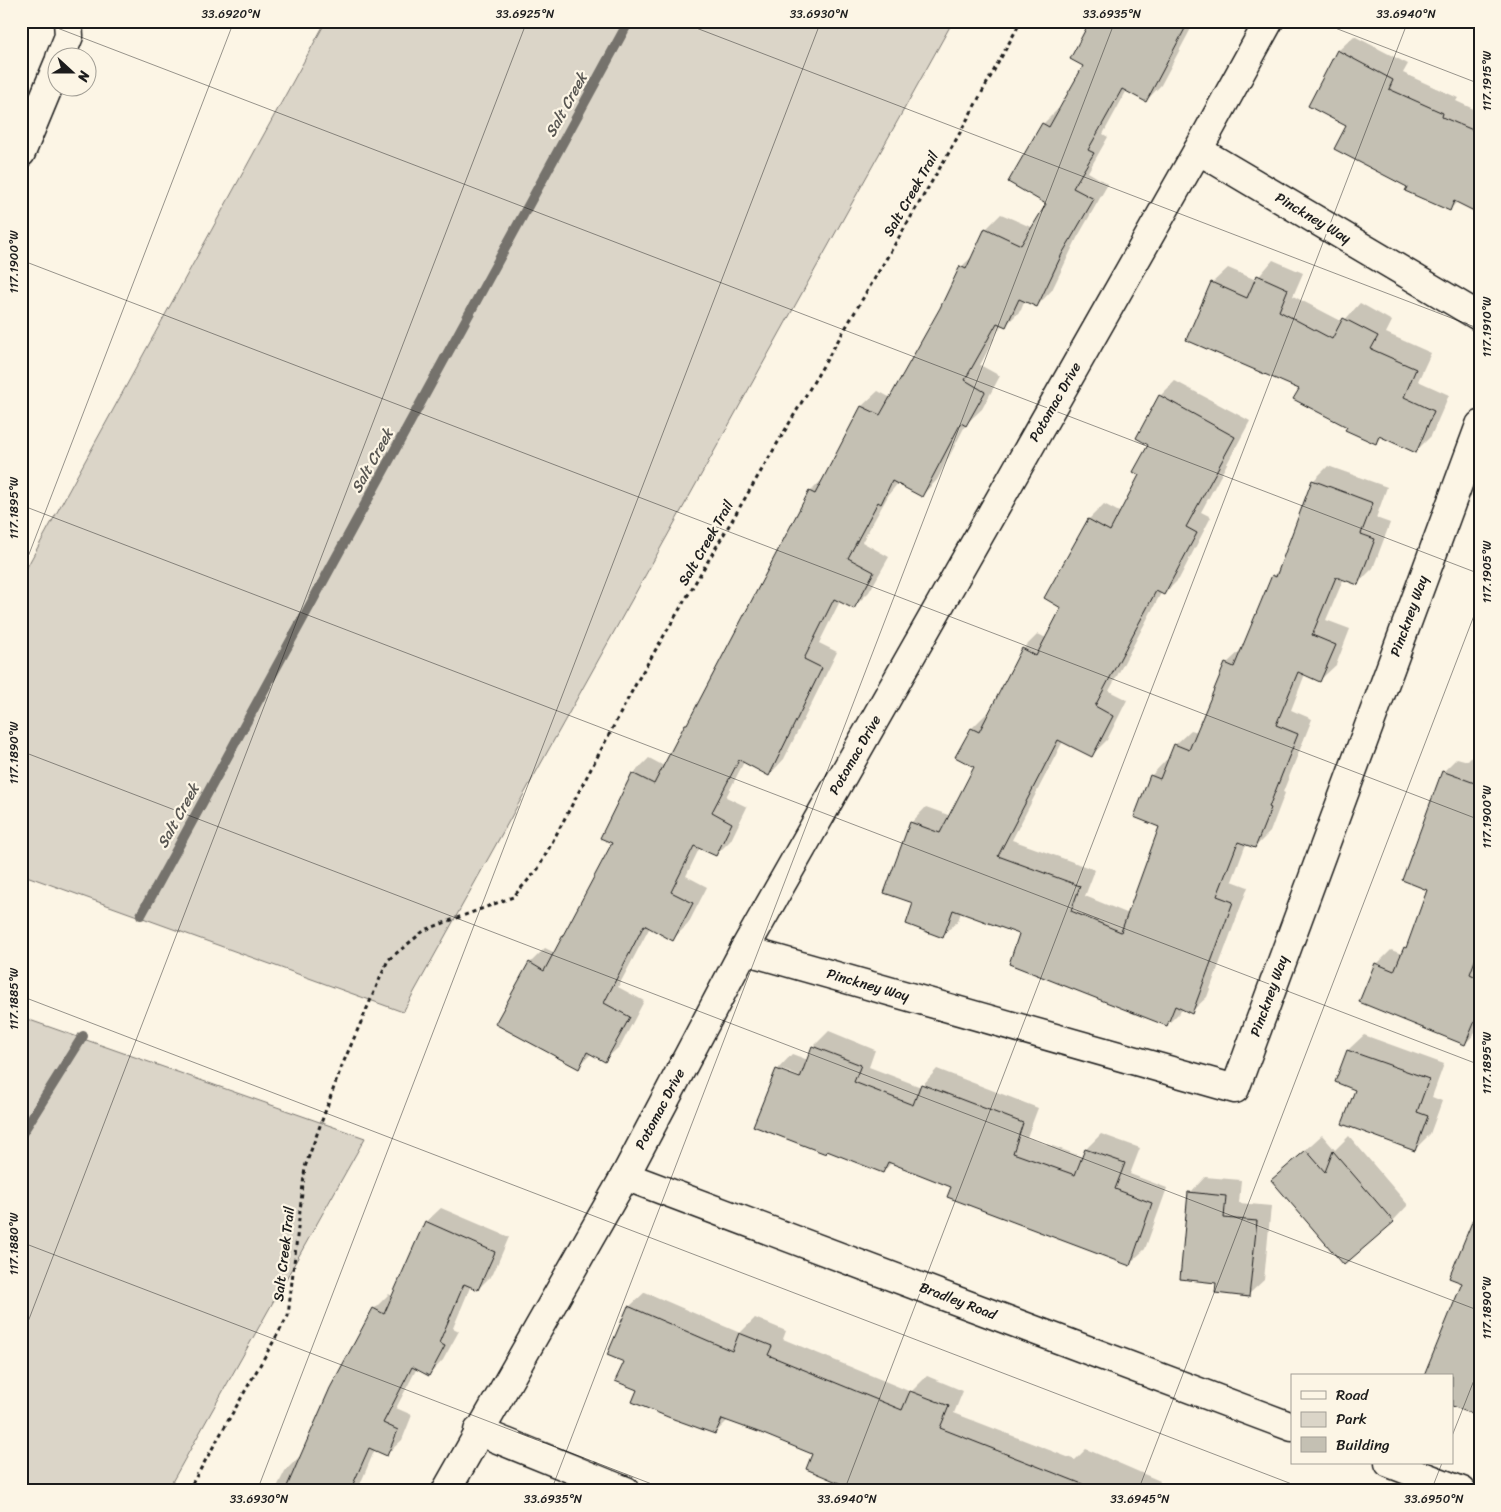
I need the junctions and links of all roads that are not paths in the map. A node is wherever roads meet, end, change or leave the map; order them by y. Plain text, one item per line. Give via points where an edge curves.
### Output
1 (68, 21) edge
2 (1269, 21) edge
3 (64, 48) edge
4 (48, 88) edge
5 (1198, 150) junction
6 (21, 154) edge
7 (1480, 317) edge
8 (1480, 424) edge
9 (744, 950) junction
10 (624, 1176) junction
11 (1291, 1427) edge
12 (478, 1431) junction
13 (1392, 1464) edge
14 (446, 1491) edge
15 (626, 1491) edge
16 (1462, 1491) edge

1 - 3 street via 69,36
2 - 5 street, Potomac Drive
4 - 6 street
5 - 7 street, Pinckney Way
5 - 9 street, Potomac Drive
8 - 9 street, Pinckney Way via 1235,1089
9 - 10 street, Potomac Drive
10 - 11 street, Bradley Road
10 - 12 street, Potomac Drive
12 - 14 street, Potomac Drive
12 - 15 street
13 - 16 street

